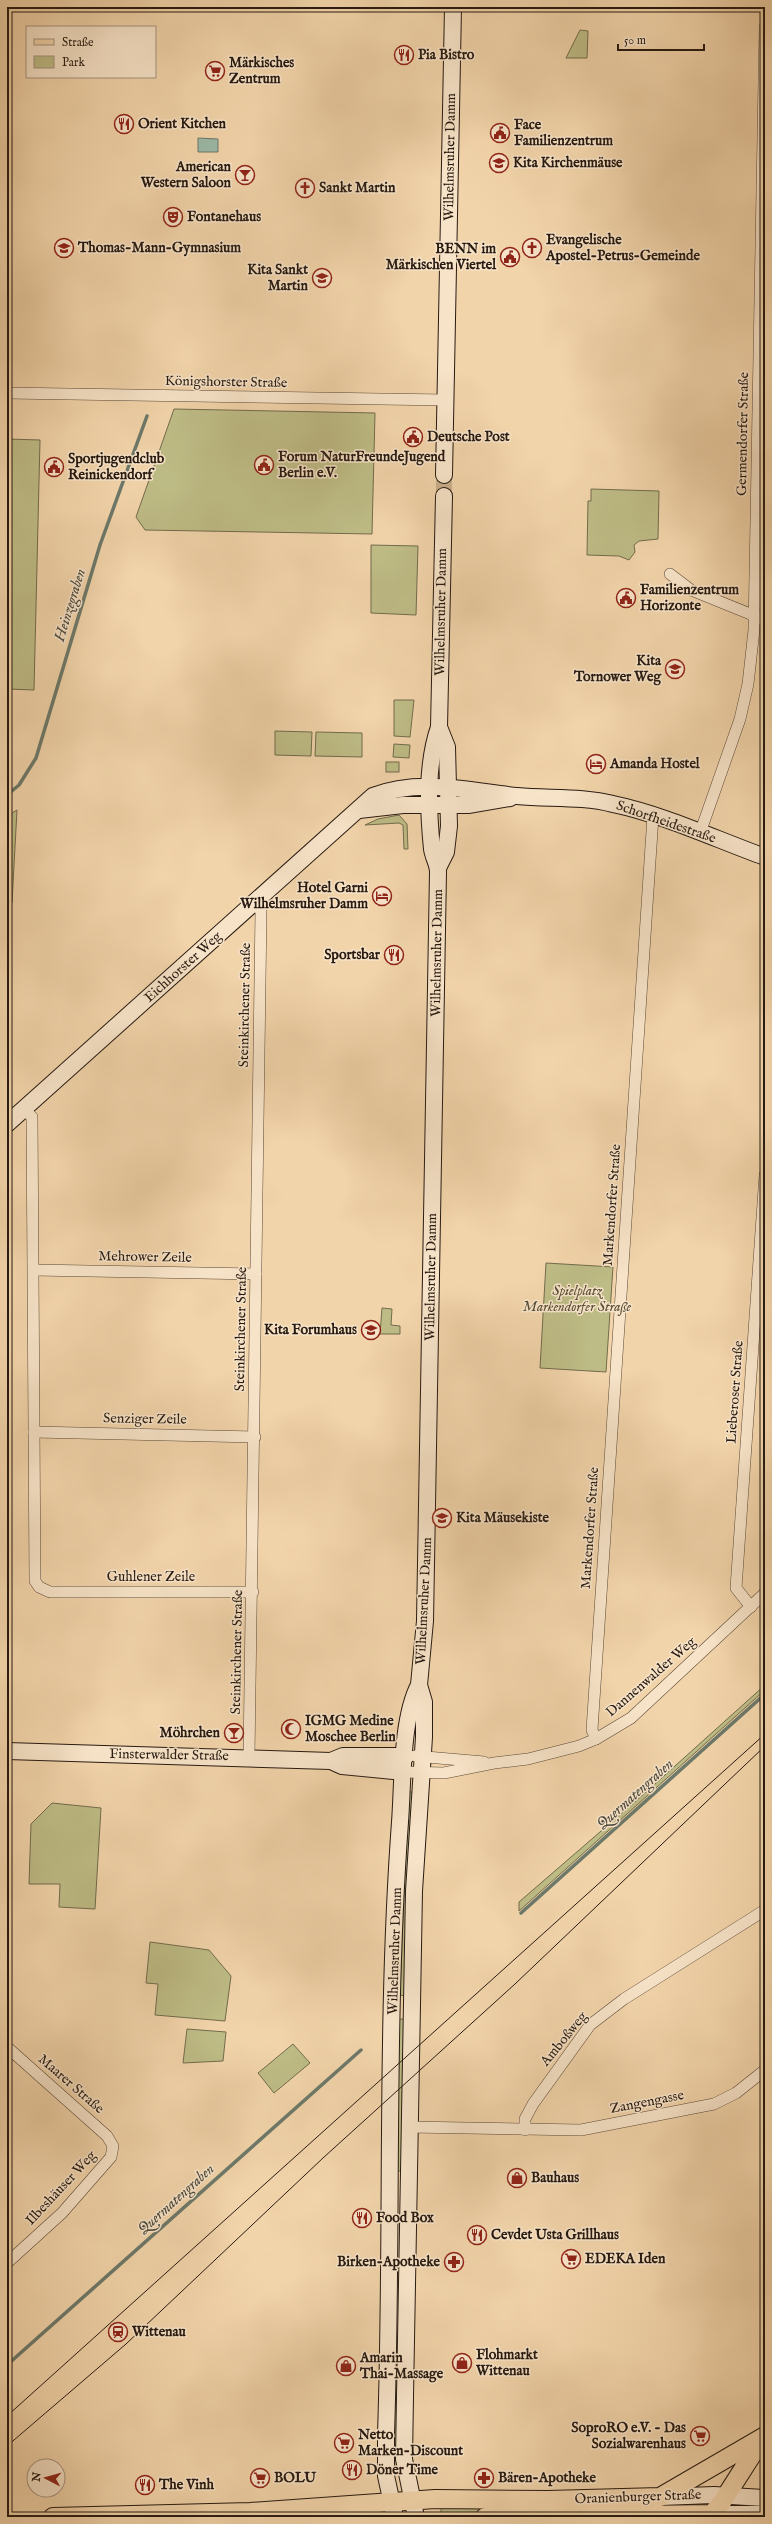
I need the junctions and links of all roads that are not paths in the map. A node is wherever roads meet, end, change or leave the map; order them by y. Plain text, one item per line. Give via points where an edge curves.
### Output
1 (453, 7) edge
2 (765, 28) edge
3 (7, 393) edge
4 (446, 400) junction
5 (444, 476) tunnel mouth
6 (444, 496) tunnel mouth
7 (670, 574) dead end
8 (760, 618) edge
9 (439, 727) junction
10 (430, 788) junction
11 (448, 788) junction
12 (516, 796) junction
13 (429, 805) junction
14 (448, 805) junction
15 (359, 810) junction
16 (653, 816) junction
17 (700, 833) junction
18 (765, 857) edge
19 (438, 868) junction
20 (254, 903) junction
21 (24, 1109) junction
22 (7, 1124) edge
23 (765, 1174) edge
24 (34, 1270) junction
25 (256, 1274) junction
26 (34, 1432) junction
27 (255, 1437) junction
28 (253, 1592) junction
29 (765, 1593) edge
30 (751, 1606) junction
31 (419, 1685) junction
32 (596, 1739) junction
33 (7, 1751) edge
34 (406, 1756) junction
35 (249, 1757) junction
36 (332, 1761) junction
37 (494, 1763) junction
38 (422, 1764) junction
39 (404, 1772) junction
40 (765, 1910) edge
41 (7, 2047) edge
42 (765, 2070) edge
43 (409, 2127) junction
44 (525, 2130) junction
45 (113, 2146) joint
46 (389, 2220) junction
47 (408, 2220) junction
48 (7, 2263) edge
49 (388, 2350) junction
50 (405, 2353) junction
51 (765, 2436) edge
52 (727, 2495) junction
53 (660, 2497) junction
54 (765, 2498) edge
55 (414, 2508) edge
56 (548, 2508) junction
57 (394, 2509) edge
58 (352, 2511) edge
59 (712, 2514) junction
60 (765, 2514) edge
61 (53, 2517) edge
62 (485, 2517) edge

1 - 4 main road, Wilhelmsruher Damm
2 - 8 street, Germendorfer Straße
3 - 4 street, Königshorster Straße
4 - 5 main road, Wilhelmsruher Damm
6 - 9 main road, Wilhelmsruher Damm
7 - 8 street via 691,590
8 - 17 street, Germendorfer Straße via 740,719
9 - 10 main road, Wilhelmsruher Damm via 432,747
9 - 11 main road, Wilhelmsruher Damm via 447,747
10 - 11 main road, Eichhorster Weg
10 - 13 main road, Wilhelmsruher Damm
10 - 15 main road, Eichhorster Weg via 388,790 373,796
11 - 12 main road, Schorfheidestraße via 475,789
11 - 14 main road, Wilhelmsruher Damm
12 - 14 main road, Schorfheidestraße via 486,803
12 - 16 main road, Schorfheidestraße via 613,803
13 - 14 main road, Schorfheidestraße
13 - 15 main road
13 - 19 main road, Wilhelmsruher Damm via 432,855
14 - 19 main road, Wilhelmsruher Damm via 446,852
15 - 20 main road, Eichhorster Weg
16 - 17 main road, Schorfheidestraße
16 - 32 street, Markendorfer Straße via 592,1723
17 - 18 main road, Schorfheidestraße
19 - 31 main road, Wilhelmsruher Damm via 425,1613
20 - 21 main road, Eichhorster Weg
20 - 25 street, Steinkirchener Straße via 261,912
21 - 22 main road, Eichhorster Weg
21 - 24 street via 32,1117
23 - 30 street, Lieberoser Straße via 736,1588
24 - 25 street, Mehrower Zeile
24 - 26 street
25 - 27 street, Steinkirchener Straße
26 - 27 street, Senziger Zeile
26 - 28 street, Guhlener Zeile via 35,1581 39,1587 50,1592
27 - 28 street, Steinkirchener Straße
28 - 35 street, Steinkirchener Straße
29 - 30 street, Dannenwalder Weg
30 - 32 street, Dannenwalder Weg via 631,1718
31 - 34 main road, Wilhelmsruher Damm via 411,1700
31 - 38 main road, Wilhelmsruher Damm via 424,1702
32 - 37 street, Dannenwalder Weg via 534,1758
33 - 35 main road, Finsterwalder Straße
34 - 36 main road, Finsterwalder Straße via 343,1756
34 - 38 street, Dannenwalder Weg
34 - 39 main road, Wilhelmsruher Damm
35 - 36 main road, Finsterwalder Straße
36 - 39 main road, Finsterwalder Straße via 342,1766
37 - 38 street, Dannenwalder Weg
37 - 38 street, Dannenwalder Weg via 444,1773
38 - 39 street, Dannenwalder Weg
38 - 43 main road, Wilhelmsruher Damm via 414,1891
39 - 46 main road, Wilhelmsruher Damm via 395,1917
40 - 44 street, Amboßweg via 624,1999 590,2025 533,2104 525,2119
41 - 45 street, Maarer Straße via 107,2136
42 - 44 street, Zangengasse via 736,2093 714,2104 581,2130
43 - 44 street
43 - 47 main road, Wilhelmsruher Damm
45 - 48 street, Ilbeshäuser Weg via 111,2157 62,2213
46 - 47 main road
46 - 49 main road, Wilhelmsruher Damm
47 - 50 main road, Wilhelmsruher Damm
49 - 50 main road
49 - 57 main road, Wilhelmsruher Damm via 386,2476
50 - 55 main road, Wilhelmsruher Damm via 404,2459
51 - 52 main road
51 - 53 main road
52 - 53 main road, Oranienburger Straße
52 - 54 main road, Oranienburger Straße
52 - 59 main road, Oranienburger Straße
53 - 56 main road, Oranienburger Straße
55 - 56 main road, Oranienburger Straße
55 - 57 main road, Oranienburger Straße
56 - 59 main road, Oranienburger Straße
56 - 62 main road, Oranienburger Straße
57 - 58 main road, Oranienburger Straße
58 - 61 main road, Oranienburger Straße
59 - 60 main road, Oranienburger Straße

